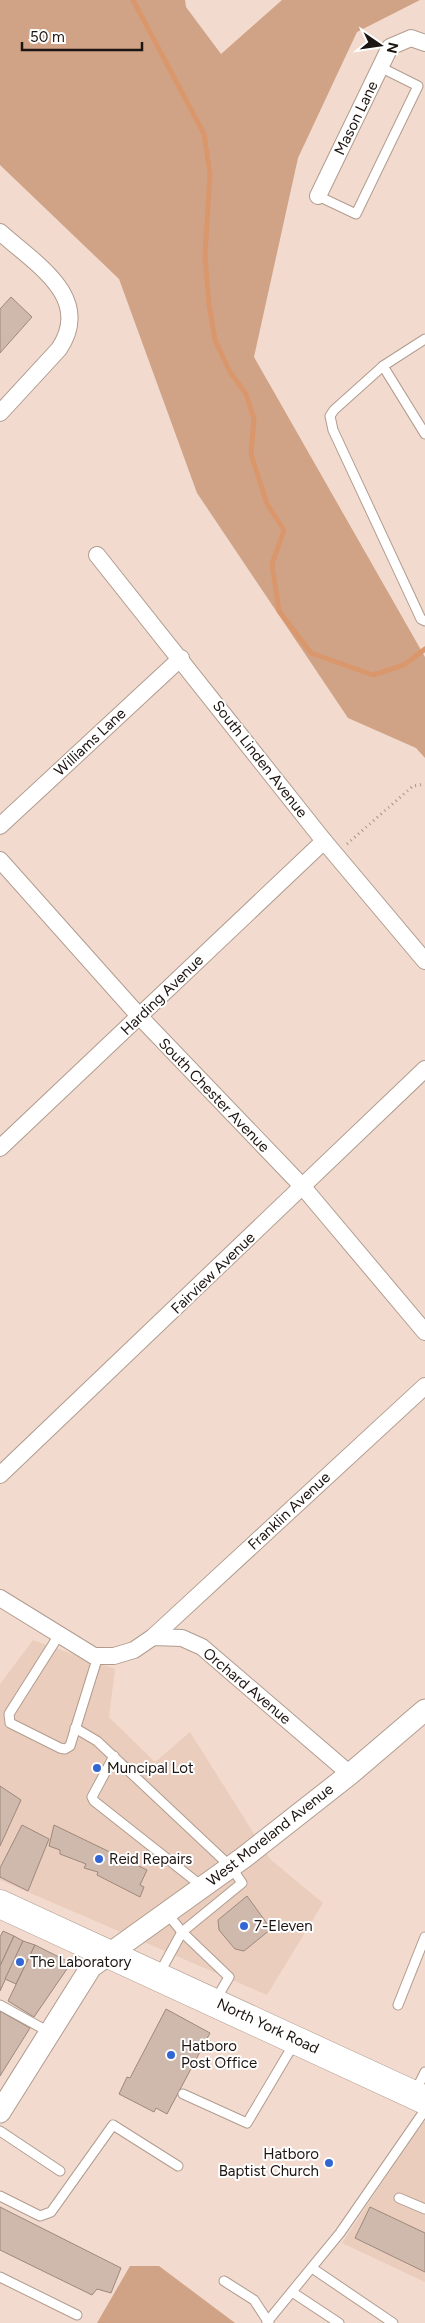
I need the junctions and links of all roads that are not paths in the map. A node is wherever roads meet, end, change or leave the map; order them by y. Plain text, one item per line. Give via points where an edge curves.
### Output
1 (425, 42) edge
2 (380, 67) junction
3 (318, 196) joint
4 (0, 232) edge
5 (425, 339) edge
6 (382, 366) junction
7 (0, 413) edge
8 (425, 434) edge
9 (97, 554) dead end
10 (425, 621) edge
11 (181, 658) junction
12 (0, 826) edge
13 (324, 841) junction
14 (0, 860) edge
15 (425, 961) edge
16 (140, 1017) junction
17 (425, 1069) edge
18 (0, 1148) edge
19 (302, 1188) junction
20 (425, 1332) edge
21 (425, 1386) edge
22 (0, 1476) edge
23 (0, 1598) edge
24 (60, 1635) junction
25 (154, 1637) junction
26 (98, 1656) junction
27 (425, 1710) edge
28 (75, 1728) junction
29 (114, 1756) junction
30 (350, 1774) junction
31 (230, 1867) junction
32 (203, 1887) junction
33 (0, 1904) edge
34 (167, 1912) junction
35 (182, 1932) junction
36 (425, 1937) edge
37 (110, 1954) junction
38 (158, 1975) junction
39 (214, 2001) junction
40 (0, 2005) edge
41 (398, 2005) dead end
42 (50, 2032) junction
43 (296, 2040) junction
44 (183, 2094) dead end
45 (422, 2094) edge
46 (0, 2112) edge
47 (0, 2131) edge
48 (178, 2166) dead end
49 (60, 2171) dead end
50 (0, 2196) edge
51 (399, 2198) dead end
52 (424, 2207) edge
53 (312, 2268) junction
54 (0, 2277) edge
55 (224, 2281) dead end
56 (292, 2292) junction
57 (78, 2315) dead end
58 (386, 2321) edge
59 (268, 2322) edge
60 (339, 2323) edge

1 - 2 street, Mason Lane via 411,38 390,47
2 - 3 street, Mason Lane
2 - 3 lane via 418,86 356,214
4 - 7 street via 59,285 70,310 66,339
5 - 6 lane
6 - 8 lane
6 - 10 lane via 330,416 337,438 421,619
9 - 11 street, South Linden Avenue
11 - 12 street, Williams Lane
11 - 13 street, South Linden Avenue
13 - 15 street, South Linden Avenue
13 - 16 street, Harding Avenue
14 - 16 street, South Chester Avenue
16 - 18 street, Harding Avenue
16 - 19 street, South Chester Avenue
17 - 19 street, Fairview Avenue
19 - 20 street, South Chester Avenue
19 - 22 street, Fairview Avenue
21 - 25 street, Franklin Avenue
23 - 24 street
24 - 26 street
24 - 28 lane via 9,1714 10,1723 65,1749 70,1746
25 - 26 street via 134,1650 114,1656
25 - 30 street, Orchard Avenue via 182,1638 202,1647
26 - 28 lane
27 - 30 street, West Moreland Avenue
28 - 29 lane
29 - 31 lane
29 - 32 lane via 92,1797 94,1801
30 - 31 street, West Moreland Avenue
31 - 32 street, West Moreland Avenue
31 - 35 lane via 242,1883
32 - 34 street, West Moreland Avenue
33 - 37 highway, North York Road
34 - 35 lane
34 - 37 street, West Moreland Avenue
35 - 38 lane
35 - 39 lane via 229,1978
36 - 41 lane
37 - 38 highway, North York Road
37 - 42 street, West Moreland Avenue via 91,1967
38 - 39 highway, North York Road
39 - 43 highway, North York Road
40 - 42 lane
42 - 46 street, West Moreland Avenue
43 - 44 lane via 248,2123
43 - 45 highway, North York Road
45 - 53 lane via 340,2233
47 - 49 lane
48 - 50 lane via 114,2125 50,2212 40,2216
51 - 52 lane
53 - 56 lane
53 - 58 lane
54 - 57 lane
55 - 59 lane via 254,2300
56 - 59 lane
56 - 60 lane

